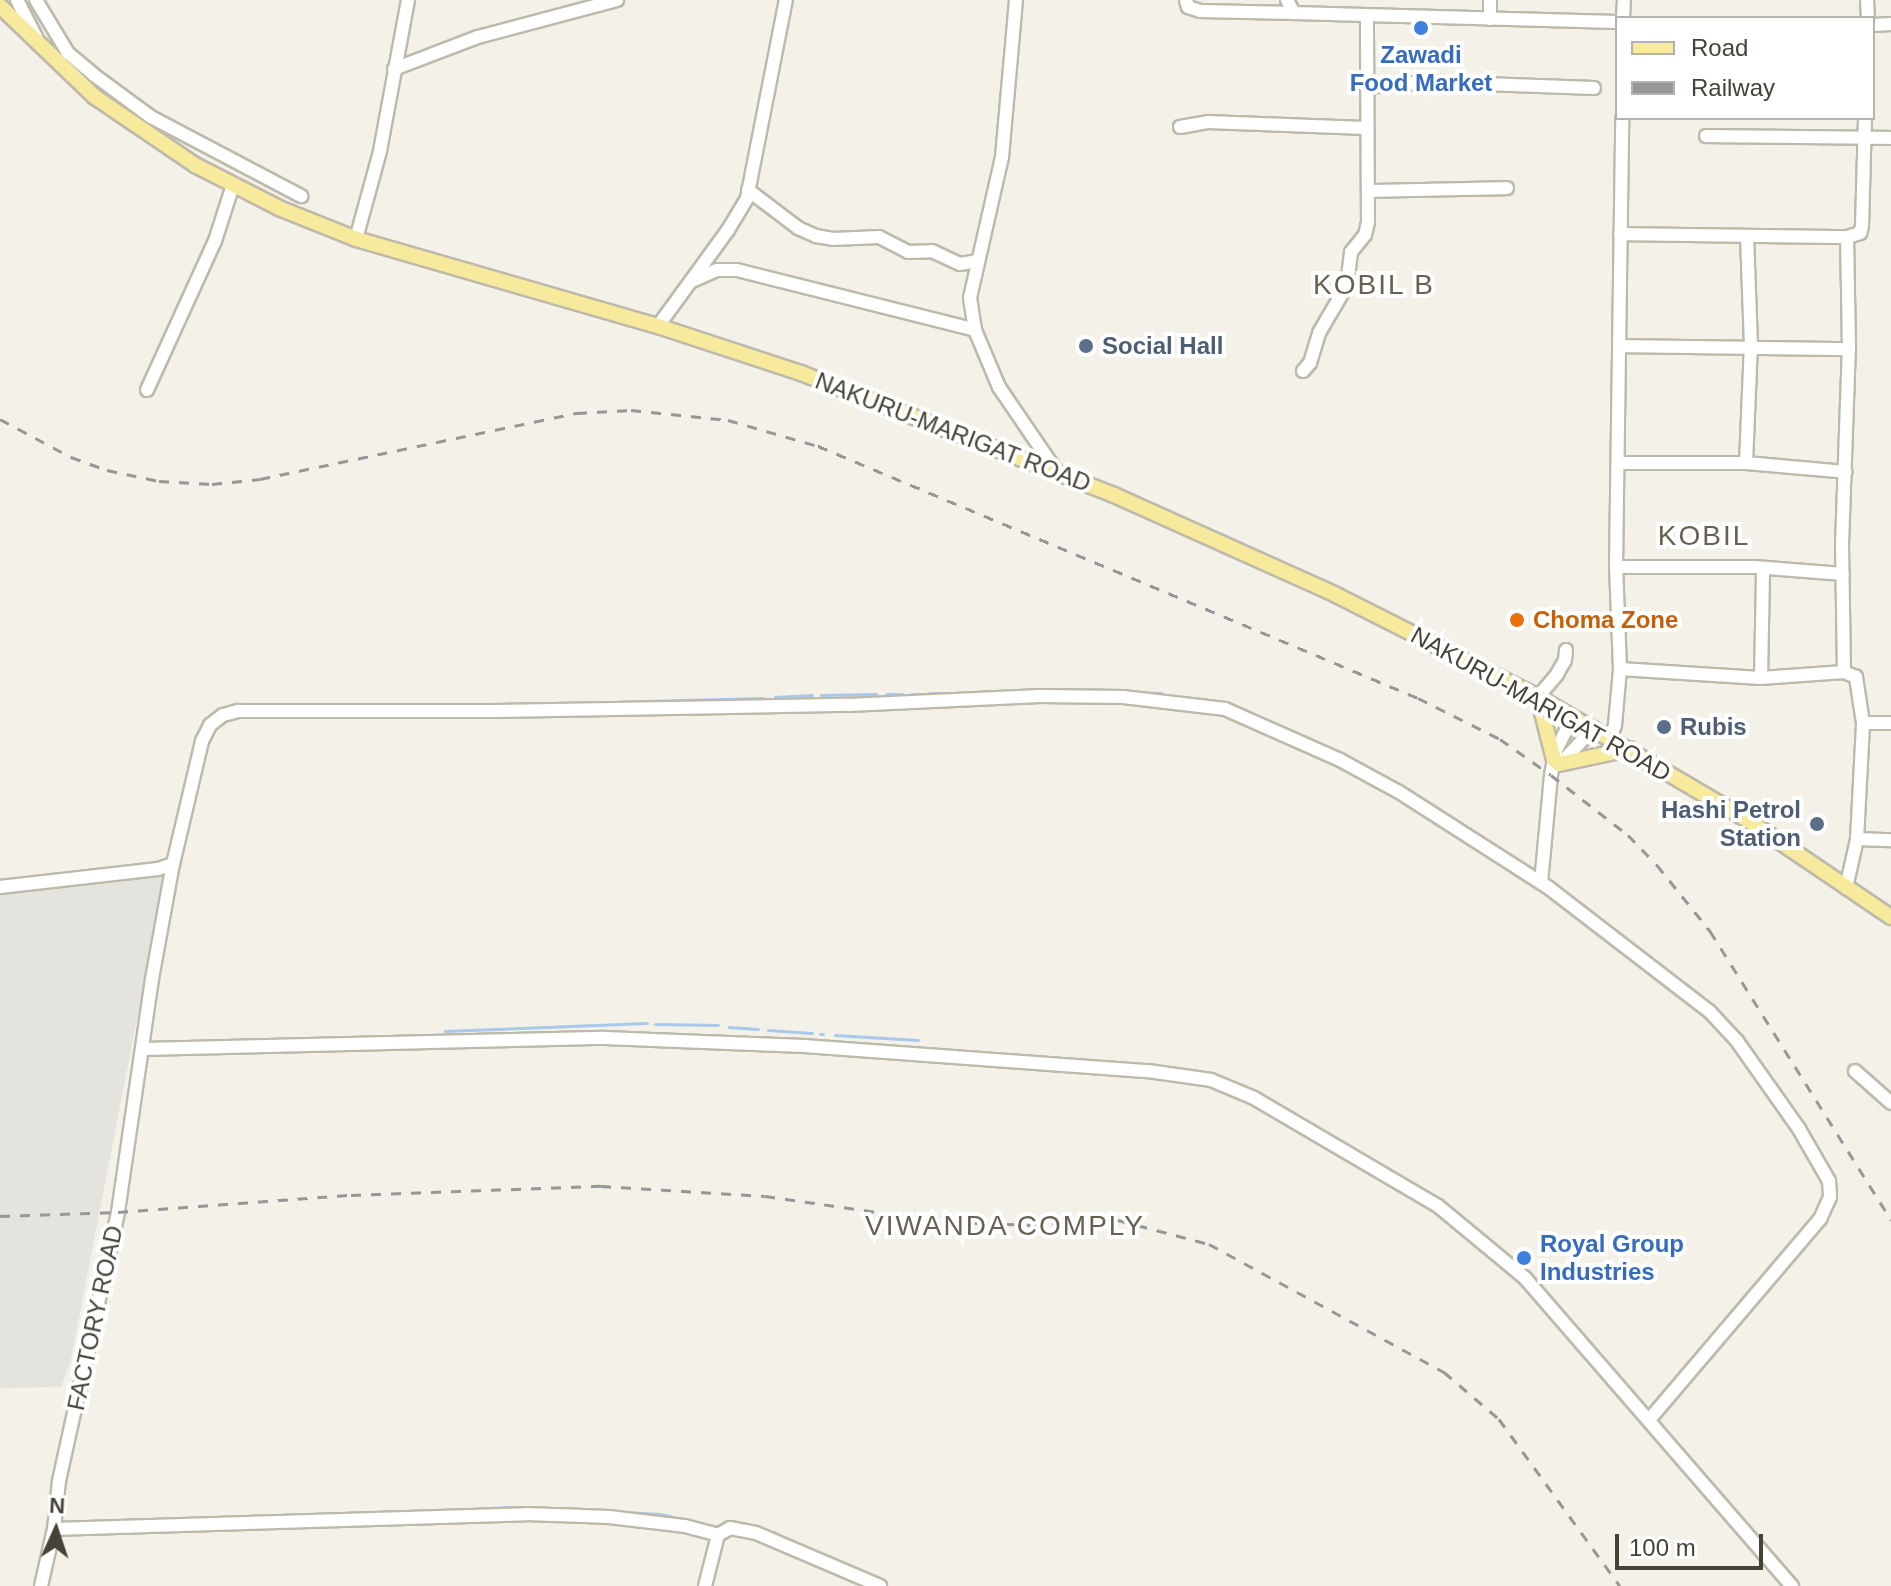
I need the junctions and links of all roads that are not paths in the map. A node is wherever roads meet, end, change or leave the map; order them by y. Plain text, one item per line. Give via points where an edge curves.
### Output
1 (36, 0) edge
2 (408, 0) edge
3 (617, 0) edge
4 (786, 0) edge
5 (1016, 0) edge
6 (1186, 0) edge
7 (1287, 0) edge
8 (1388, 0) edge
9 (1490, 0) edge
10 (18, 1) edge
11 (0, 6) edge
12 (1294, 13) junction
13 (1367, 15) junction
14 (1394, 15) junction
15 (1490, 19) junction
16 (1615, 22) edge
17 (46, 53) junction
18 (394, 69) junction
19 (1366, 87) junction
20 (1594, 88) dead end
21 (1622, 120) edge
22 (1865, 120) edge
23 (1180, 127) dead end
24 (1365, 128) junction
25 (1706, 136) dead end
26 (1864, 138) junction
27 (1891, 138) edge
28 (233, 185) junction
29 (1507, 188) dead end
30 (748, 190) junction
31 (1368, 191) junction
32 (301, 196) dead end
33 (1620, 234) junction
34 (1747, 236) junction
35 (1847, 237) junction
36 (356, 239) junction
37 (977, 261) junction
38 (690, 281) junction
39 (658, 326) junction
40 (975, 330) junction
41 (1751, 345) junction
42 (1620, 346) junction
43 (1849, 349) junction
44 (1303, 371) dead end
45 (147, 390) dead end
46 (1618, 463) junction
47 (1746, 463) junction
48 (1057, 472) junction
49 (1846, 472) junction
50 (1616, 567) junction
51 (1763, 570) junction
52 (1843, 574) junction
53 (1566, 650) dead end
54 (1620, 669) junction
55 (1844, 672) junction
56 (1761, 678) junction
57 (1538, 697) junction
58 (1573, 717) junction
59 (1863, 723) junction
60 (1891, 723) edge
61 (1594, 728) junction
62 (1610, 739) junction
63 (1629, 749) junction
64 (1555, 764) junction
65 (1857, 839) junction
66 (1891, 840) edge
67 (173, 864) junction
68 (1541, 883) junction
69 (0, 887) edge
70 (1846, 888) junction
71 (1891, 917) edge
72 (144, 1049) junction
73 (1855, 1071) dead end
74 (1891, 1103) edge
75 (1649, 1420) junction
76 (54, 1529) junction
77 (718, 1535) junction
78 (41, 1586) edge
79 (705, 1586) edge
80 (880, 1586) edge
81 (1792, 1586) edge

1 - 32 street via 68,53 94,75 151,117
2 - 18 street
3 - 18 street via 478,37
4 - 30 street
5 - 37 street via 1002,157
6 - 12 street via 1188,7 1200,11
7 - 12 street
8 - 14 street
9 - 15 street
10 - 17 street
11 - 17 main road, NAKURU-MARIGAT ROAD
12 - 13 street
13 - 14 street
13 - 19 street
14 - 15 street
15 - 16 street
17 - 28 main road, NAKURU-MARIGAT ROAD via 141,130
18 - 36 street via 380,151
19 - 20 street via 1429,82
19 - 24 street
21 - 33 street
22 - 26 street
23 - 24 street via 1208,122
24 - 31 street
25 - 26 street
26 - 27 street
26 - 35 street via 1862,226 1860,233
28 - 36 main road, NAKURU-MARIGAT ROAD
28 - 45 street via 215,241
29 - 31 street
30 - 37 street via 816,236 879,237 908,252 932,251 960,264
30 - 38 street via 728,230
31 - 44 street via 1365,235 1353,246 1347,285
33 - 34 street
33 - 42 street
34 - 35 street
34 - 41 street
35 - 43 street
36 - 39 main road, NAKURU-MARIGAT ROAD
37 - 40 street via 970,298
38 - 39 street
38 - 40 street via 717,270 737,270
39 - 48 main road, NAKURU-MARIGAT ROAD via 872,398
40 - 48 street via 999,387
41 - 42 street
41 - 43 street
41 - 47 street
42 - 46 street
43 - 49 street
46 - 47 street
46 - 50 street
47 - 49 street
48 - 57 main road, NAKURU-MARIGAT ROAD via 1336,595
49 - 52 street
50 - 51 street
50 - 54 street
51 - 52 street
51 - 56 street
52 - 55 street
53 - 57 street via 1565,660
54 - 56 street
54 - 62 street
55 - 56 street
55 - 59 street via 1856,677
57 - 58 main road, NAKURU-MARIGAT ROAD
57 - 64 main road
58 - 61 main road, NAKURU-MARIGAT ROAD
58 - 64 street
59 - 60 street
59 - 65 street
61 - 62 main road, NAKURU-MARIGAT ROAD
61 - 64 street
62 - 63 main road, NAKURU-MARIGAT ROAD
63 - 64 main road
63 - 70 main road, NAKURU-MARIGAT ROAD via 1746,819
64 - 68 street
65 - 66 street
65 - 70 street
67 - 68 street, FACTORY ROAD via 202,741 210,725 238,711 849,705 1040,696 1181,702 1239,714 1390,787
67 - 69 street
67 - 72 street, FACTORY ROAD
68 - 75 street, FACTORY ROAD via 1710,1012 1799,1129 1830,1185 1828,1205 1814,1227
70 - 71 main road, NAKURU-MARIGAT ROAD
72 - 75 street via 605,1038 804,1046 1211,1080 1254,1098 1438,1206 1525,1278
72 - 76 street, FACTORY ROAD via 118,1212 59,1481
73 - 74 street
75 - 81 street
76 - 77 street via 527,1514 651,1521
76 - 78 street, FACTORY ROAD
77 - 79 street
77 - 80 street via 730,1528 756,1533

